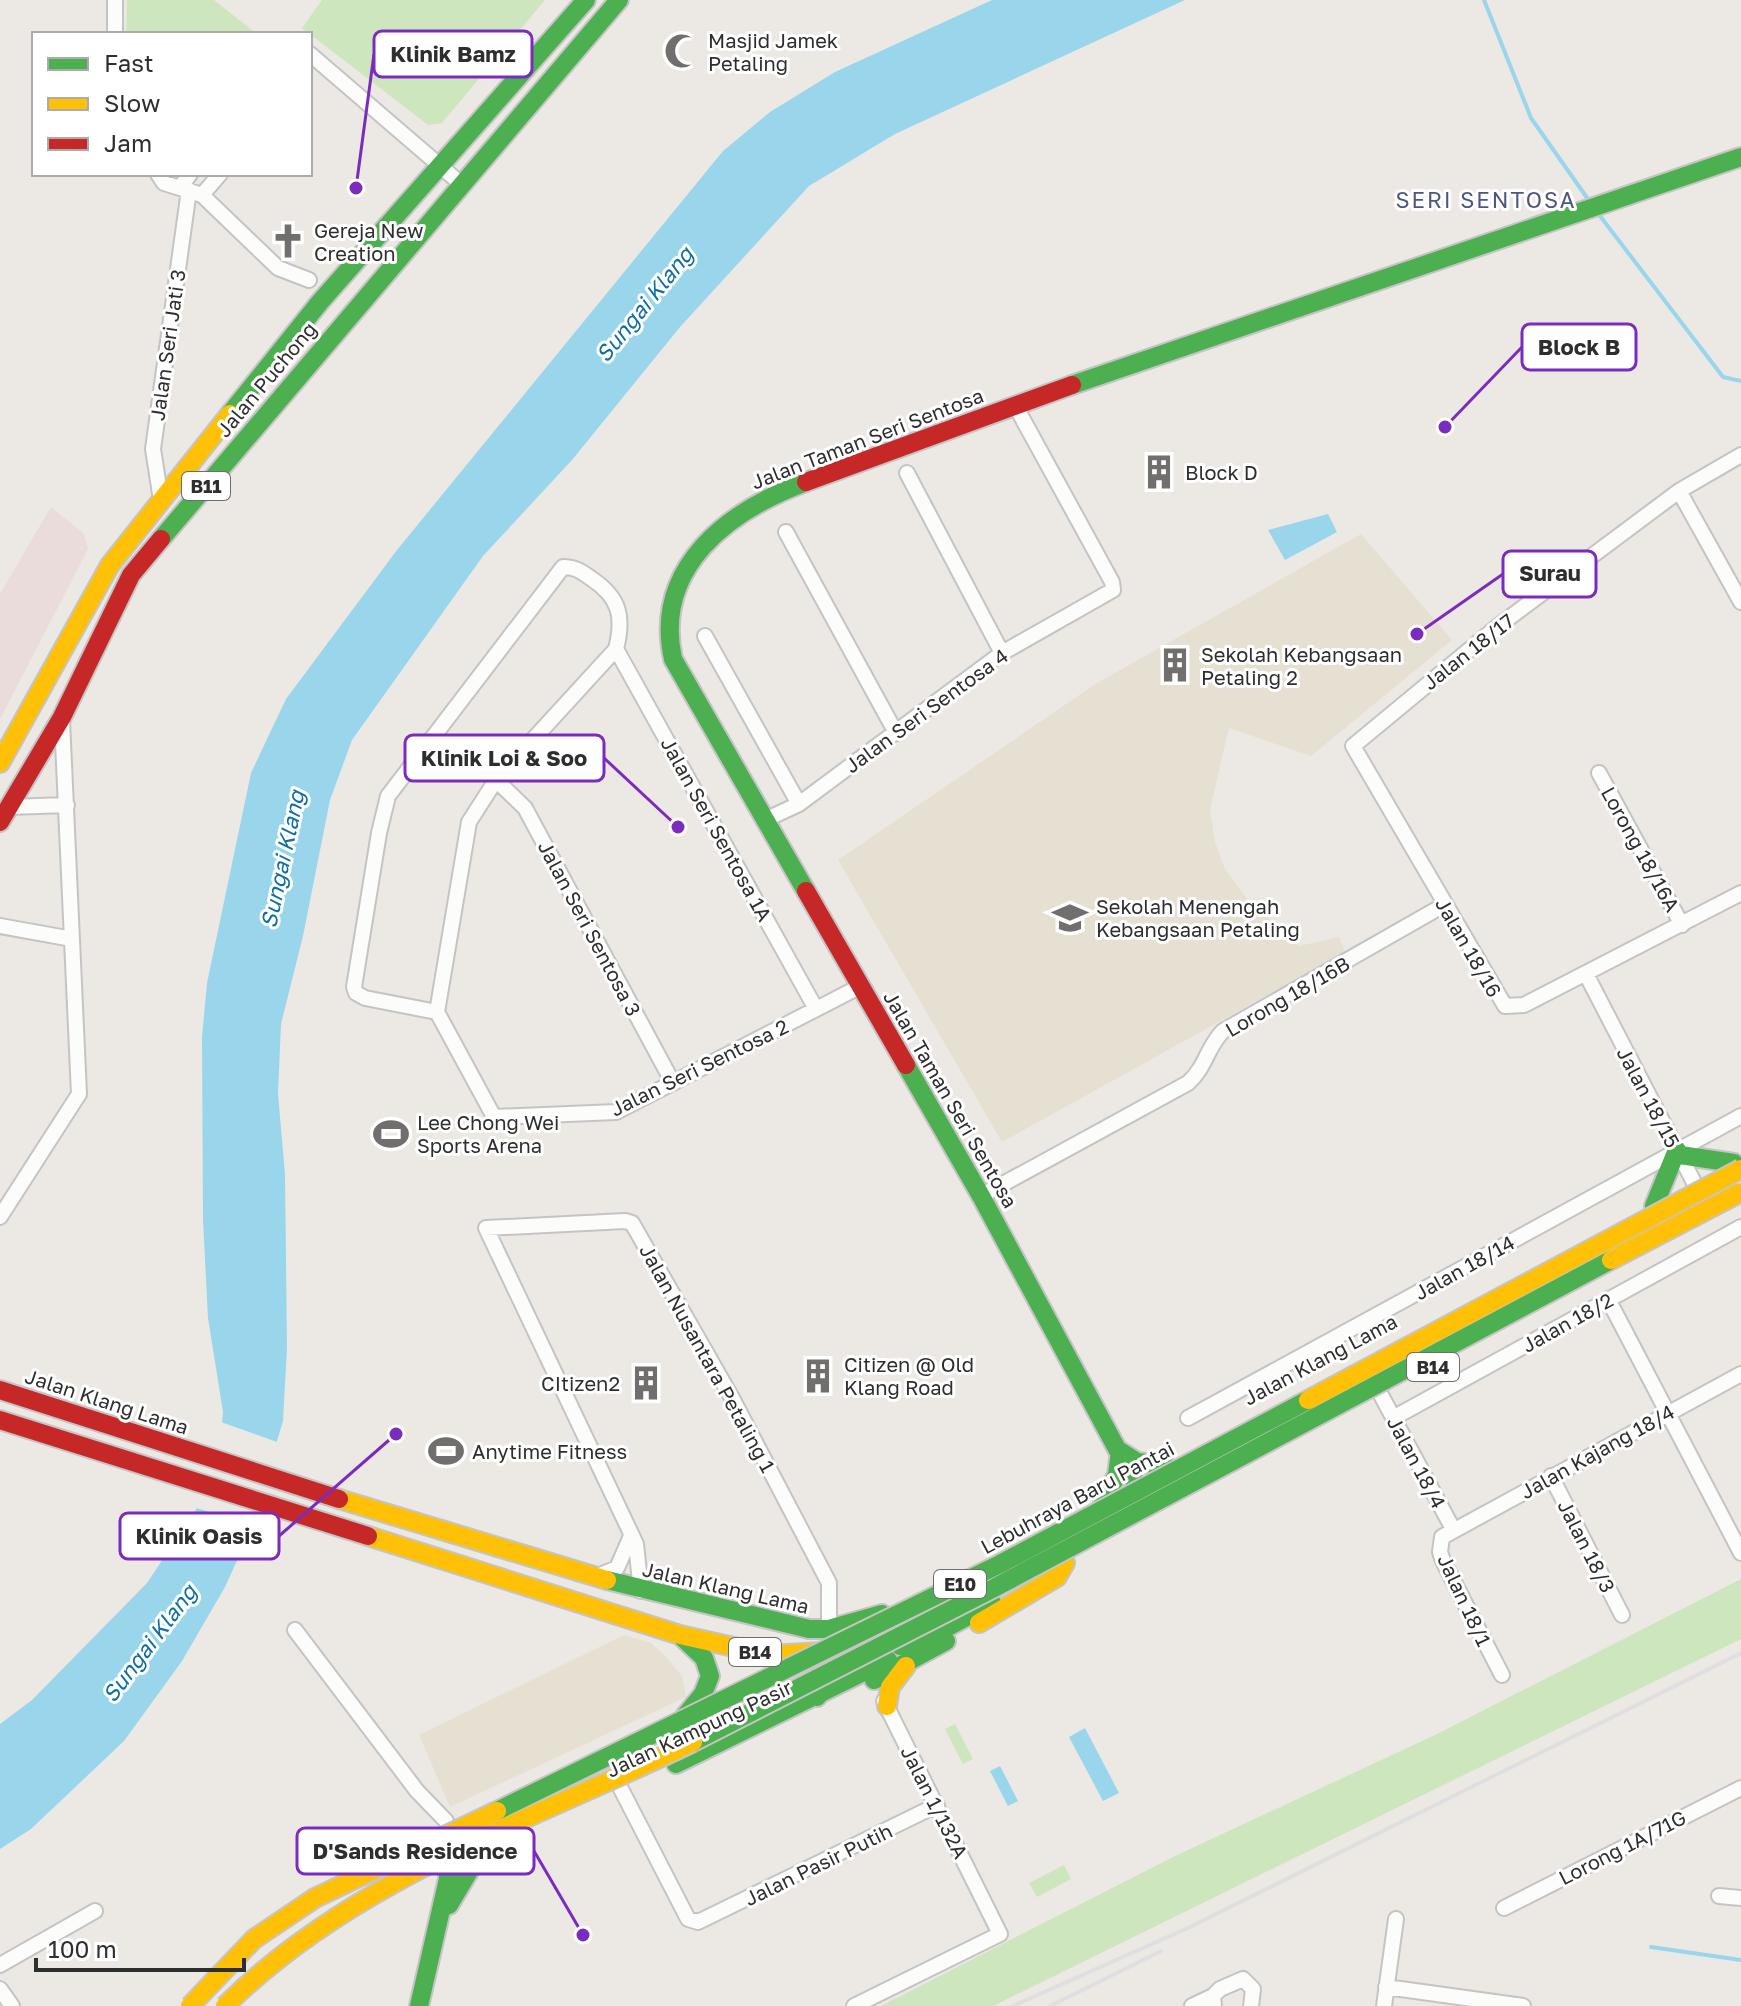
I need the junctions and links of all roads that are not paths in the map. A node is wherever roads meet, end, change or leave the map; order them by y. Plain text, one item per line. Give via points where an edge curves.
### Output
1 (115, 0) edge
2 (586, 0) edge
3 (619, 0) edge
4 (115, 32) edge
5 (312, 60) edge
6 (1741, 157) edge
7 (441, 165) junction
8 (159, 176) edge
9 (190, 176) edge
10 (216, 176) edge
11 (460, 183) junction
12 (190, 191) junction
13 (309, 280) dead end
14 (1015, 405) junction
15 (1741, 455) edge
16 (907, 473) dead end
17 (1679, 491) junction
18 (161, 500) junction
19 (786, 532) dead end
20 (1741, 602) edge
21 (705, 636) dead end
22 (616, 649) junction
23 (1002, 653) junction
24 (62, 717) junction
25 (896, 733) junction
26 (1355, 742) joint
27 (0, 763) edge
28 (1599, 773) dead end
29 (496, 780) junction
30 (799, 804) junction
31 (67, 805) junction
32 (4, 815) edge
33 (767, 819) junction
34 (1741, 893) edge
35 (1444, 905) junction
36 (1682, 925) junction
37 (0, 926) edge
38 (72, 939) junction
39 (1586, 974) junction
40 (861, 986) junction
41 (816, 1009) junction
42 (437, 1012) junction
43 (673, 1083) junction
44 (1741, 1116) edge
45 (1678, 1153) junction
46 (1739, 1164) edge
47 (1695, 1185) junction
48 (1741, 1192) edge
49 (981, 1196) junction
50 (1654, 1206) junction
51 (1741, 1206) edge
52 (0, 1217) edge
53 (1713, 1219) junction
54 (1741, 1227) edge
55 (1639, 1245) junction
56 (1608, 1299) junction
57 (1741, 1374) edge
58 (0, 1390) edge
59 (1381, 1395) junction
60 (1668, 1413) junction
61 (1188, 1418) dead end
62 (1393, 1418) junction
63 (0, 1420) edge
64 (1120, 1451) junction
65 (1165, 1465) junction
66 (1551, 1476) junction
67 (1135, 1481) junction
68 (1103, 1500) junction
69 (1152, 1516) junction
70 (1453, 1529) junction
71 (631, 1536) junction
72 (1741, 1553) edge
73 (1065, 1563) junction
74 (593, 1577) junction
75 (641, 1591) junction
76 (1622, 1615) dead end
77 (829, 1629) junction
78 (295, 1630) dead end
79 (680, 1635) junction
80 (933, 1635) junction
81 (831, 1651) junction
82 (913, 1659) junction
83 (1502, 1675) dead end
84 (872, 1676) junction
85 (817, 1697) junction
86 (887, 1706) junction
87 (685, 1716) junction
88 (705, 1751) junction
89 (1741, 1788) edge
90 (621, 1789) junction
91 (937, 1805) junction
92 (446, 1821) junction
93 (448, 1847) junction
94 (480, 1853) junction
95 (1719, 1896) dead end
96 (1741, 1898) edge
97 (1504, 1908) dead end
98 (95, 1911) dead end
99 (1396, 1919) dead end
100 (436, 1926) junction
101 (0, 1965) edge
102 (1386, 1987) junction
103 (0, 1989) edge
104 (1214, 2001) edge
105 (12, 2006) edge
106 (190, 2006) edge
107 (225, 2006) edge
108 (419, 2006) edge
109 (854, 2006) edge
110 (1192, 2006) edge
111 (1251, 2006) edge
112 (1384, 2006) edge
113 (1520, 2006) edge

1 - 4 street
2 - 7 main road, Jalan Puchong / B11
3 - 11 main road, Jalan Puchong / B11
5 - 7 street
6 - 14 main road, Jalan Taman Seri Sentosa
7 - 11 street
7 - 18 main road, Jalan Puchong / B11 via 320,302
8 - 12 street via 164,183
9 - 12 street
10 - 12 street
11 - 24 main road, Jalan Puchong / B11 via 131,575
12 - 13 street via 278,268
12 - 18 street, Jalan Seri Jati 3 via 153,449
14 - 23 street, Jalan Seri Sentosa 4 via 1113,590
14 - 33 main road, Jalan Taman Seri Sentosa via 766,497 723,528 686,568 665,620 667,641
15 - 17 street, Jalan 18/17
16 - 23 street
17 - 20 street
17 - 26 street, Jalan 18/17
18 - 27 main road, Jalan Puchong / B11 via 110,565
19 - 25 street
21 - 30 street
22 - 29 street
22 - 41 street, Jalan Seri Sentosa 1A
22 - 42 street via 622,625 619,605 606,588 574,567 563,567 388,796 354,987 365,998
23 - 25 street, Jalan Seri Sentosa 4
24 - 31 street
24 - 32 main road, Jalan Puchong / B11
25 - 30 street, Jalan Seri Sentosa 4
26 - 35 street, Jalan 18/16 via 1354,752
28 - 36 street, Lorong 18/16A
29 - 42 street via 469,822
29 - 43 street, Jalan Seri Sentosa 3 via 525,808
30 - 33 street, Jalan Seri Sentosa 4
31 - 32 street
31 - 38 street
33 - 40 main road, Jalan Taman Seri Sentosa
34 - 36 street, Jalan 18/16
35 - 39 street, Jalan 18/16 via 1505,1006 1524,1005
35 - 49 street, Lorong 18/16B via 1223,1031 1212,1042 1202,1070 1188,1083
36 - 39 street, Jalan 18/16
37 - 38 street
38 - 52 street via 79,1094
39 - 45 street, Jalan 18/15
40 - 41 street, Jalan Seri Sentosa 2
40 - 49 main road, Jalan Taman Seri Sentosa
41 - 43 street, Jalan Seri Sentosa 2
42 - 43 street, Jalan Seri Sentosa 2 via 494,1117 616,1112
44 - 45 street, Jalan 18/14
45 - 46 main road
45 - 47 street, Jalan 18/15
45 - 50 main road
45 - 61 street, Jalan 18/14
46 - 47 main road, Jalan Klang Lama / B14
46 - 106 main road, Lebuhraya Baru Pantai / E10, bridge via 986,1571 315,1898 254,1939
47 - 50 main road, Jalan Klang Lama / B14
47 - 53 street, Jalan 18/15
48 - 55 main road, E10, bridge
49 - 64 main road, Jalan Taman Seri Sentosa
50 - 65 main road, Jalan Klang Lama / B14
51 - 53 main road, B14
51 - 55 main road, bridge
53 - 59 main road, B14
54 - 56 street, Jalan 18/2
55 - 107 main road, E10, bridge via 1007,1584 329,1919 277,1956
56 - 60 street
56 - 62 street, Jalan 18/2
57 - 60 street, Jalan Kajang 18/4
58 - 74 main road, Jalan Klang Lama via 350,1505
59 - 62 street, Jalan 18/4
59 - 69 main road, B14
60 - 66 street, Jalan Kajang 18/4
60 - 72 street
62 - 70 street, Jalan 18/4
63 - 79 main road
64 - 65 main road via 1137,1462
64 - 67 main road, Jalan Taman Seri Sentosa
64 - 68 main road via 1117,1475
65 - 67 main road, Jalan Klang Lama / B14
66 - 70 street, Jalan Kajang 18/4
66 - 76 street, Jalan 18/3
67 - 68 main road, Jalan Klang Lama / B14
67 - 69 main road, Jalan Taman Seri Sentosa
68 - 77 main road, Jalan Klang Lama / B14 via 924,1597
69 - 73 main road, B14
70 - 83 street, Jalan 18/1 via 1442,1537 1440,1552
71 - 74 street via 617,1568
71 - 75 street via 640,1560
71 - 77 street, Jalan Nusantara Petaling 1 via 486,1228 632,1223 829,1583
73 - 80 main road, B14
73 - 82 main road via 1057,1577 1029,1595
74 - 75 main road, Jalan Klang Lama
74 - 81 main road via 641,1598
75 - 77 main road, Jalan Klang Lama / B14
78 - 92 street via 417,1791
79 - 81 main road, B14 via 770,1655
79 - 87 main road via 703,1654 711,1679
80 - 81 main road, B14 via 900,1646
80 - 84 main road, Jalan Kampung Pasir
81 - 84 main road
81 - 85 main road via 830,1681
82 - 84 main road
82 - 86 main road via 894,1679
84 - 85 main road, Jalan Kampung Pasir
84 - 86 street, Jalan 1/132A
85 - 88 main road, Jalan Kampung Pasir
86 - 91 street, Jalan 1/132A
87 - 88 main road via 711,1718 716,1737
87 - 92 main road, Jalan Kampung Pasir
88 - 90 main road, Jalan Kampung Pasir
89 - 97 street, Lorong 1A/71G
90 - 91 street, Jalan Pasir Putih via 688,1919 698,1922
90 - 94 main road, Jalan Kampung Pasir
91 - 109 street, Jalan 1/132A via 1000,1934
92 - 93 main road
93 - 94 main road via 458,1856
93 - 100 main road via 448,1879
94 - 100 main road
95 - 96 street
98 - 101 street
99 - 102 street
100 - 108 main road
102 - 112 street
102 - 113 street
103 - 105 street
104 - 110 street
104 - 111 street via 1236,1981 1247,1980 1253,1989

